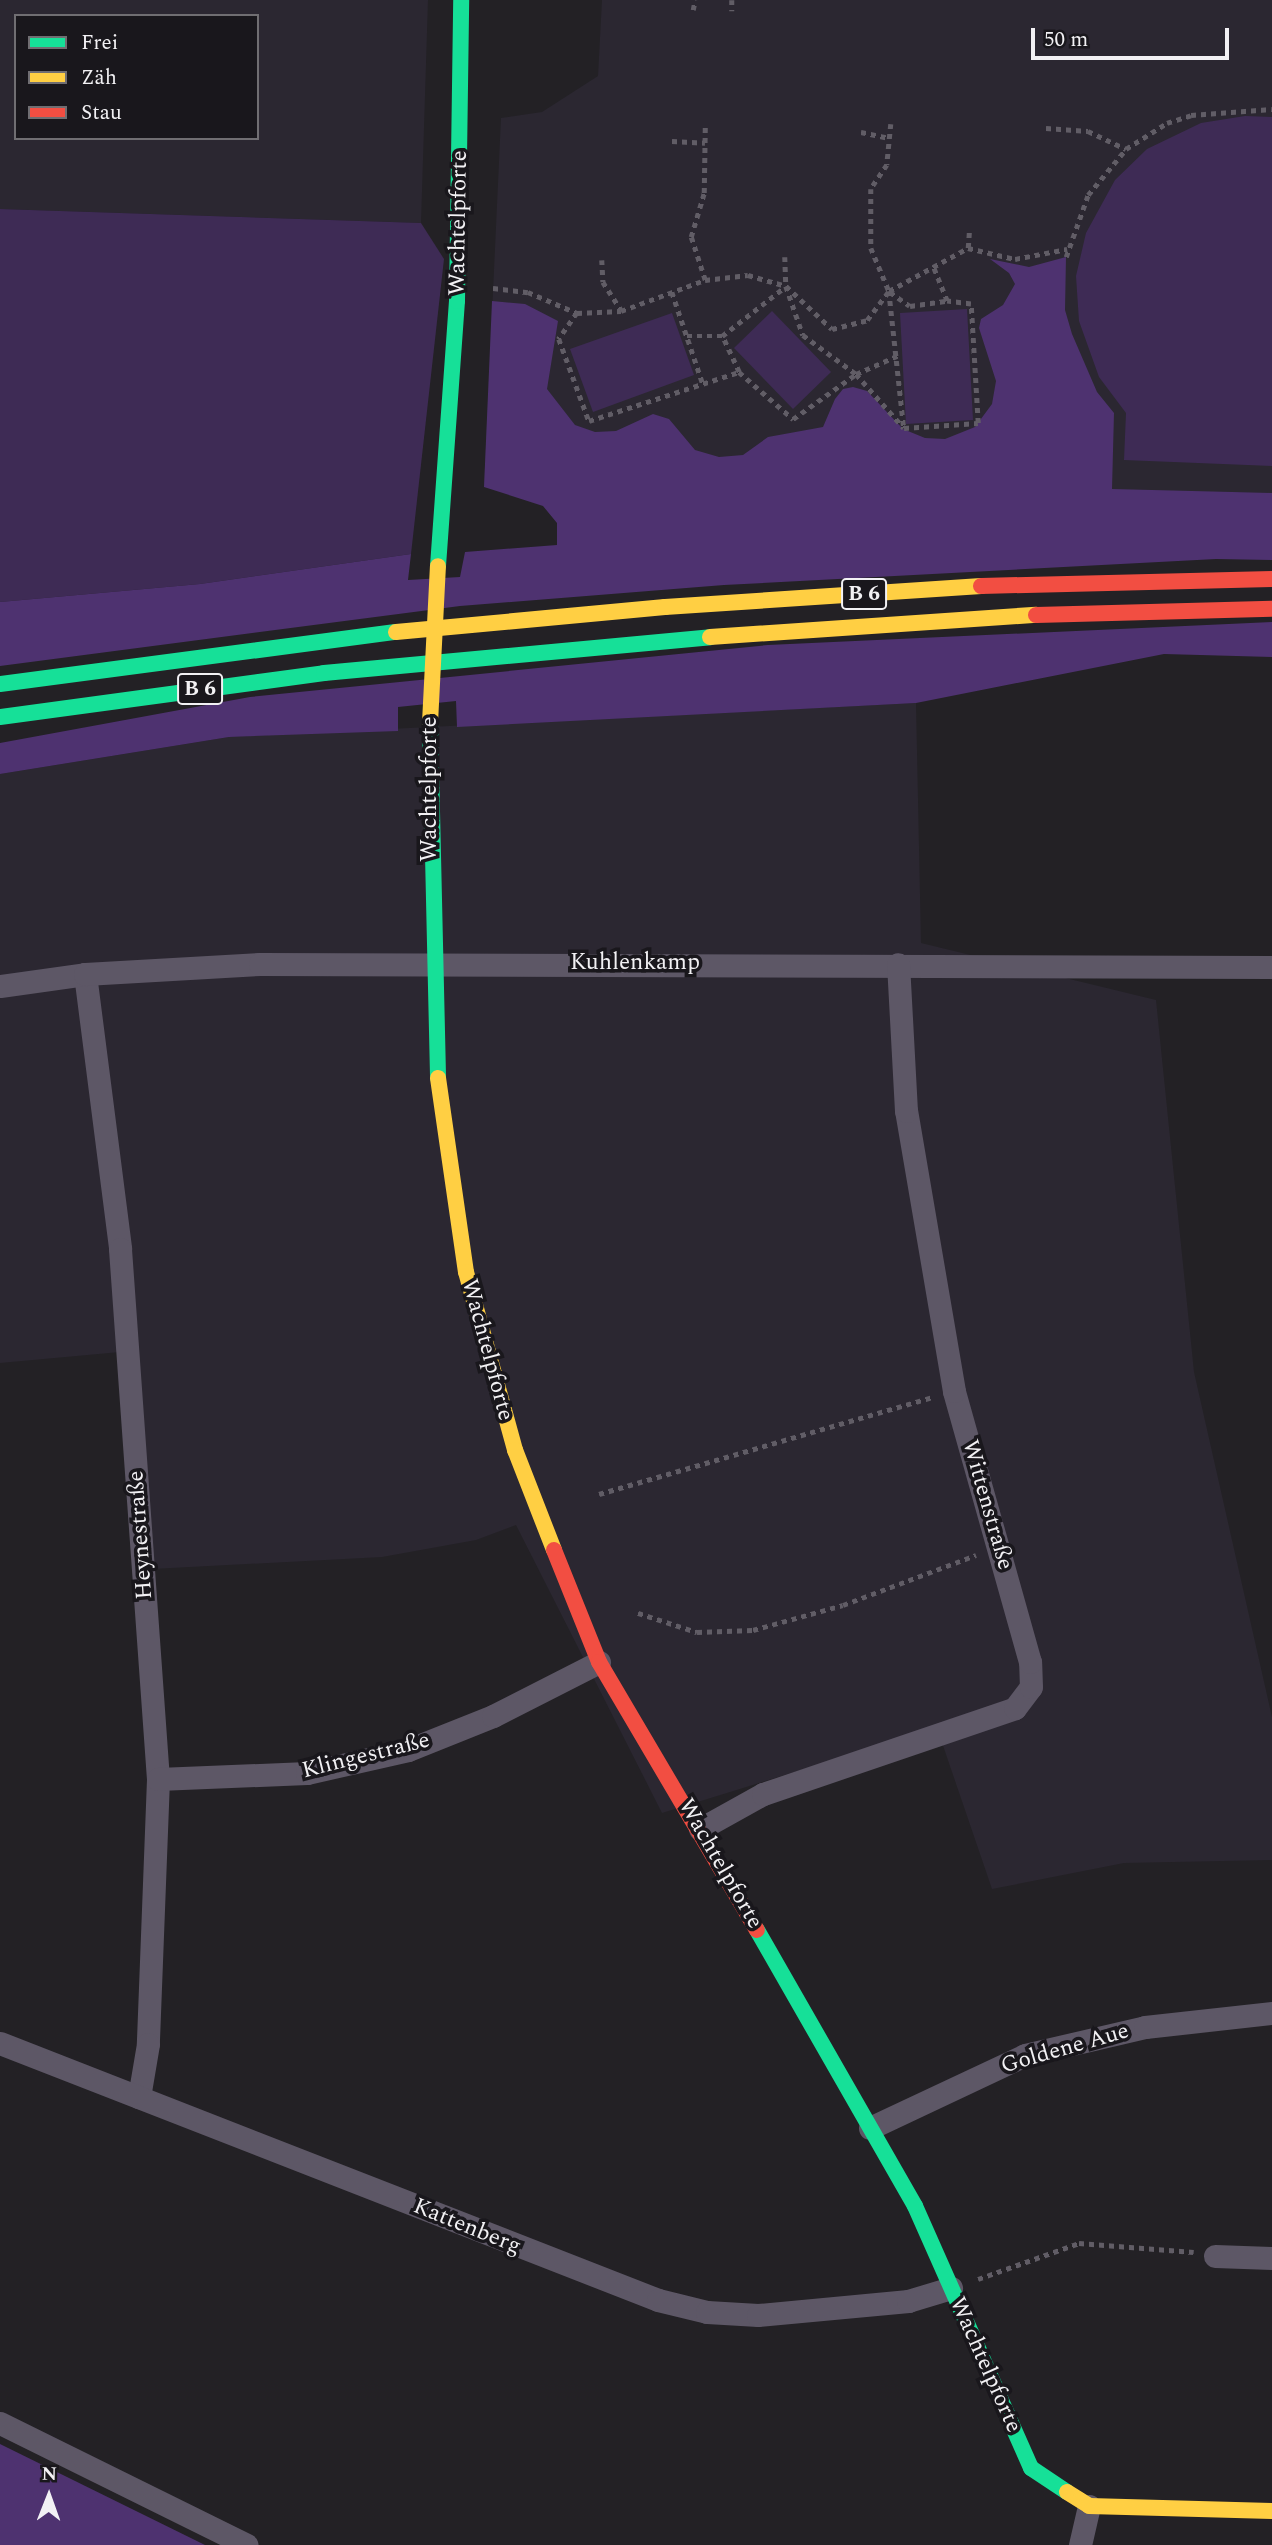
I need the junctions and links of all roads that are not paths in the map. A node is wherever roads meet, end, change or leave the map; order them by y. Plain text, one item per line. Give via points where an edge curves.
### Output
1 (461, 0) edge
2 (1272, 579) edge
3 (1272, 609) edge
4 (0, 684) edge
5 (0, 717) edge
6 (431, 962) junction
7 (898, 964) junction
8 (1272, 967) edge
9 (85, 974) junction
10 (0, 986) edge
11 (599, 1662) junction
12 (158, 1779) junction
13 (701, 1829) junction
14 (1272, 2013) edge
15 (0, 2043) edge
16 (139, 2097) junction
17 (870, 2128) junction
18 (1215, 2256) road end
19 (1272, 2258) edge
20 (951, 2288) junction
21 (0, 2423) edge
22 (1089, 2505) junction
23 (1272, 2511) edge
24 (247, 2545) edge
25 (1080, 2545) edge

1 - 6 main road, Wachtelpforte, bridge via 457,300 431,636
2 - 4 main road, B 6 via 1000,585 665,607 401,631
3 - 5 main road, B 6 via 1065,613 598,644 324,673
6 - 7 street, Kuhlenkamp
6 - 9 street, Kuhlenkamp via 260,964
6 - 11 main road, Wachtelpforte via 441,1117 481,1337 515,1450
7 - 8 street, Kuhlenkamp
7 - 13 street, Wittenstraße via 906,1111 954,1391 1000,1546 1030,1662 1031,1687 1015,1708 763,1794
9 - 10 street, Kuhlenkamp
9 - 12 street, Heynestraße via 120,1249
11 - 12 street, Klingestraße via 493,1716 408,1750 307,1773
11 - 13 main road, Wachtelpforte
12 - 16 street, Heynestraße via 148,2044
13 - 17 main road, Wachtelpforte
14 - 17 street, Goldene Aue via 1145,2027 1025,2055
15 - 16 street, Kattenberg
16 - 20 street, Kattenberg via 658,2300 707,2312 758,2315 895,2303
17 - 20 main road, Wachtelpforte via 915,2206
18 - 19 street
20 - 22 main road, Wachtelpforte via 1031,2468
21 - 24 street
22 - 23 main road
22 - 25 street

